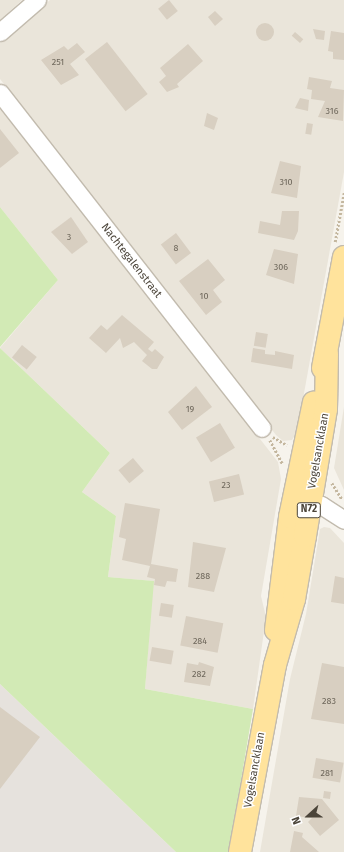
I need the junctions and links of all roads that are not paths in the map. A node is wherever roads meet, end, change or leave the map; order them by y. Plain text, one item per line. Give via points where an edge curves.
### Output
1 (38, 0) edge
2 (0, 32) edge
3 (0, 93) edge
4 (344, 257) edge
5 (262, 428) road end
6 (302, 500) junction
7 (344, 520) edge
8 (240, 852) edge

1 - 2 street
3 - 5 street, Nachtegalenstraat
4 - 6 main road, Vogelsancklaan / N72 via 327,354 309,421
6 - 7 street
6 - 8 main road, Vogelsancklaan / N72 via 277,603 275,665

